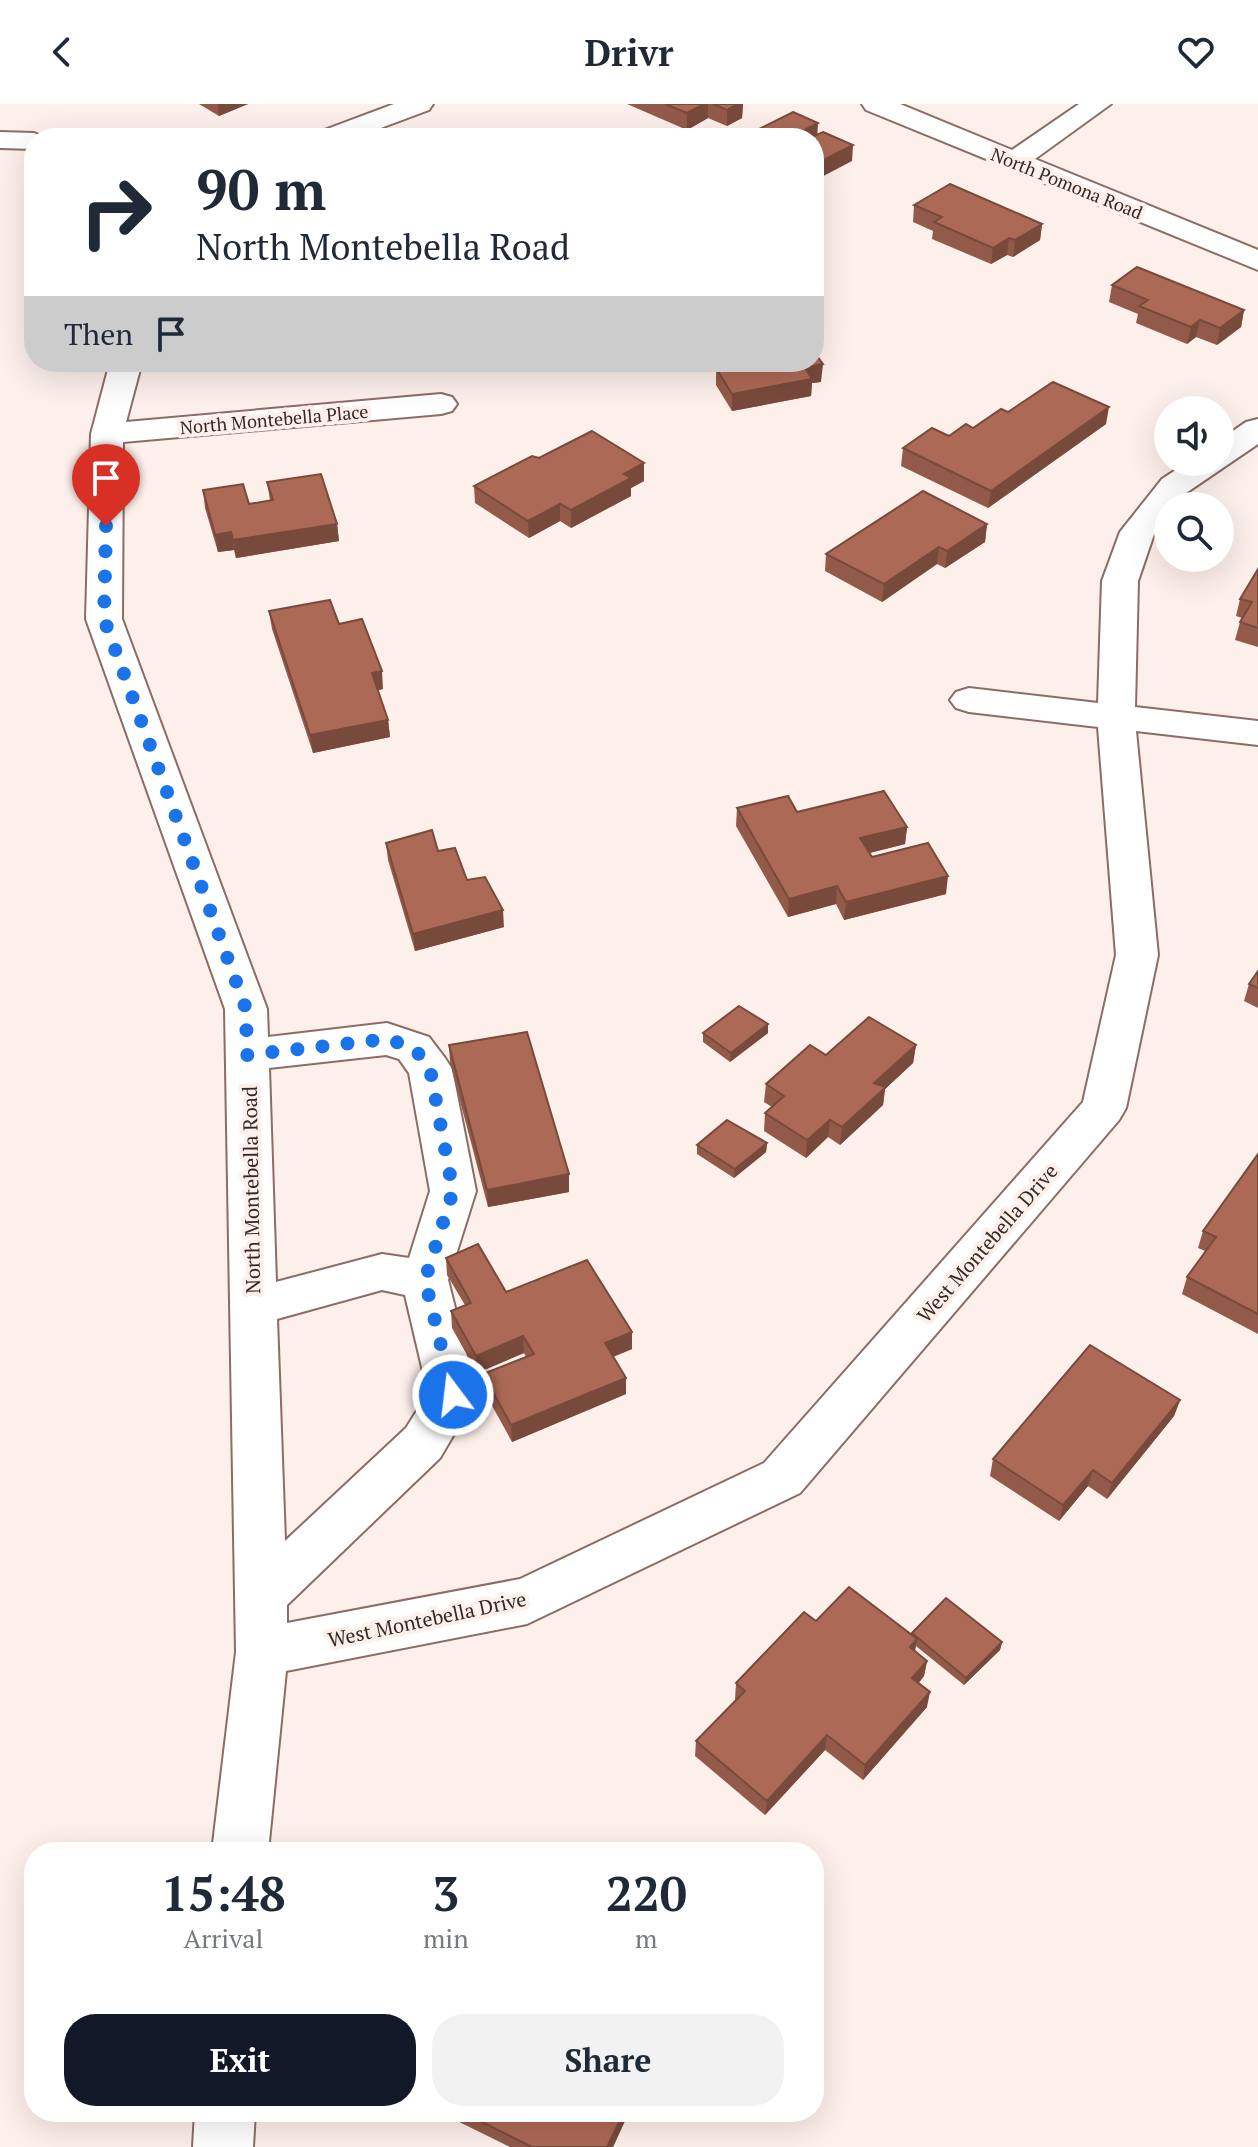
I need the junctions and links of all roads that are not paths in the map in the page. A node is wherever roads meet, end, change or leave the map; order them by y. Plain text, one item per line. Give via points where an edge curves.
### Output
1 (419, 104) edge
2 (876, 104) edge
3 (1097, 104) edge
4 (355, 128) edge
5 (0, 140) edge
6 (24, 141) edge
7 (1014, 161) junction
8 (1258, 261) edge
9 (123, 372) edge
10 (441, 404) dead end
11 (1258, 429) edge
12 (107, 434) junction
13 (1234, 445) edge
14 (1189, 476) edge
15 (969, 700) dead end
16 (1116, 717) junction
17 (1258, 733) edge
18 (247, 1055) junction
19 (425, 1280) junction
20 (254, 1307) junction
21 (262, 1595) junction
22 (262, 1652) junction
23 (241, 1842) edge
24 (224, 2122) edge
25 (223, 2147) edge

1 - 4 street
2 - 7 street, North Pomona Road
3 - 7 street
5 - 6 street
7 - 8 street, North Pomona Road
9 - 12 street, North Montebella Road
10 - 12 street, North Montebella Place
11 - 13 street
12 - 18 street, North Montebella Road via 104,619 246,1009
14 - 16 street, West Montebella Drive via 1174,486 1137,532 1120,581
15 - 16 street
16 - 17 street
16 - 22 street, West Montebella Drive via 1137,955 1104,1108 782,1478 527,1601
18 - 19 street via 387,1039 414,1048 430,1069 453,1191
18 - 20 street, North Montebella Road
19 - 20 street via 382,1272
19 - 21 street via 453,1395 423,1443
20 - 21 street, North Montebella Road
21 - 22 street, North Montebella Road
22 - 23 street, North Montebella Road
24 - 25 street

